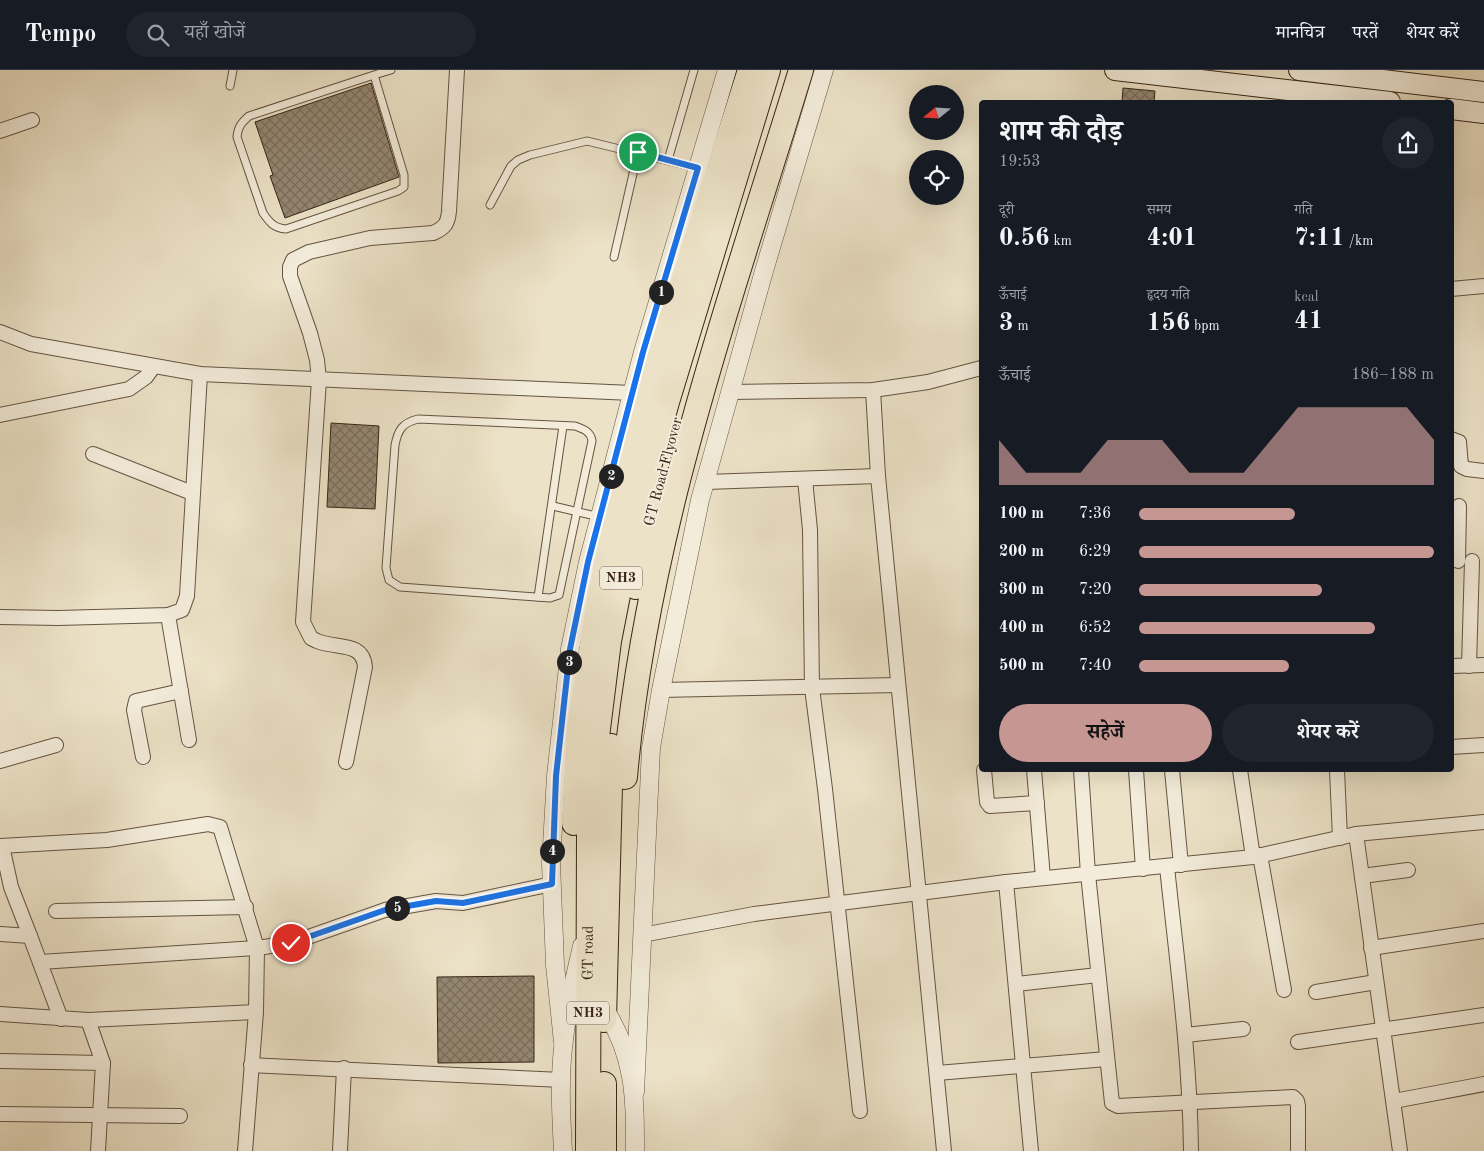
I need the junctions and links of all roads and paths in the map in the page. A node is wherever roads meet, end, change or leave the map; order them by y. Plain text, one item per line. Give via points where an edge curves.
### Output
1 (233, 70) edge
2 (391, 70) edge
3 (457, 70) edge
4 (694, 70) edge
5 (727, 70) edge
6 (739, 70) edge
7 (750, 70) edge
8 (768, 70) edge
9 (824, 70) edge
10 (1115, 70) edge
11 (1299, 70) edge
12 (798, 71) edge
13 (1343, 72) edge
14 (374, 75) junction
15 (1211, 76) edge
16 (230, 86) dead end
17 (1484, 92) edge
18 (742, 95) junction
19 (1376, 100) edge
20 (1454, 110) edge
21 (1484, 113) edge
22 (32, 120) dead end
23 (0, 131) edge
24 (638, 152) junction
25 (668, 160) junction
26 (698, 168) junction
27 (490, 205) dead end
28 (614, 256) dead end
29 (1484, 286) edge
30 (1454, 289) edge
31 (0, 332) edge
32 (690, 351) junction
33 (154, 366) junction
34 (979, 369) edge
35 (200, 374) junction
36 (319, 380) junction
37 (873, 390) junction
38 (730, 392) junction
39 (632, 393) junction
40 (0, 415) edge
41 (563, 426) junction
42 (1454, 440) edge
43 (93, 454) dead end
44 (1484, 471) edge
45 (878, 476) junction
46 (805, 479) junction
47 (706, 482) junction
48 (192, 493) junction
49 (553, 506) junction
50 (1459, 506) dead end
51 (575, 511) junction
52 (600, 518) junction
53 (1466, 561) edge
54 (538, 597) junction
55 (168, 614) junction
56 (0, 617) edge
57 (1484, 665) edge
58 (1454, 666) edge
59 (1469, 666) junction
60 (898, 685) junction
61 (812, 688) junction
62 (661, 690) junction
63 (181, 691) junction
64 (189, 740) dead end
65 (56, 745) dead end
66 (1484, 745) edge
67 (1454, 747) edge
68 (143, 757) dead end
69 (0, 761) edge
70 (346, 762) dead end
71 (984, 772) edge
72 (1034, 772) edge
73 (1081, 772) edge
74 (1136, 772) edge
75 (1172, 772) edge
76 (1240, 772) edge
77 (1337, 772) edge
78 (1037, 803) junction
79 (1484, 822) edge
80 (1356, 834) junction
81 (1340, 838) junction
82 (1, 846) edge
83 (1256, 856) junction
84 (1174, 866) junction
85 (1143, 869) junction
86 (1408, 870) dead end
87 (1088, 874) junction
88 (1362, 876) junction
89 (1043, 878) junction
90 (598, 881) junction
91 (1006, 882) junction
92 (552, 884) junction
93 (919, 893) junction
94 (838, 903) junction
95 (246, 907) junction
96 (56, 911) dead end
97 (588, 918) junction
98 (1484, 932) edge
99 (0, 934) edge
100 (642, 934) junction
101 (30, 936) junction
102 (257, 948) junction
103 (1371, 948) junction
104 (40, 962) junction
105 (1098, 975) junction
106 (1376, 982) junction
107 (1016, 984) junction
108 (1284, 990) dead end
109 (1316, 992) dead end
110 (604, 1008) junction
111 (256, 1012) junction
112 (0, 1014) edge
113 (1484, 1015) edge
114 (61, 1019) junction
115 (88, 1020) junction
116 (1243, 1029) dead end
117 (1382, 1029) junction
118 (1186, 1035) junction
119 (563, 1042) junction
120 (1298, 1042) dead end
121 (1107, 1059) junction
122 (0, 1061) edge
123 (104, 1063) junction
124 (1024, 1064) junction
125 (251, 1065) junction
126 (344, 1068) junction
127 (936, 1073) junction
128 (562, 1080) junction
129 (1484, 1084) edge
130 (634, 1092) junction
131 (1191, 1101) junction
132 (1394, 1102) junction
133 (860, 1111) dead end
134 (0, 1114) edge
135 (102, 1114) junction
136 (180, 1116) dead end
137 (98, 1151) edge
138 (245, 1151) edge
139 (340, 1151) edge
140 (563, 1151) edge
141 (588, 1151) edge
142 (604, 1151) edge
143 (636, 1151) edge
144 (944, 1151) edge
145 (1032, 1151) edge
146 (1191, 1151) edge
147 (1298, 1151) edge
148 (1400, 1151) edge

1 - 16 lane
2 - 14 lane
3 - 36 street via 449,210 444,228 433,233 355,240 293,260 290,276 310,333
4 - 25 lane
5 - 26 street
6 - 18 highway
7 - 18 highway
8 - 32 highway, GT Road Flyover / NH3
9 - 38 street
10 - 15 main road
11 - 13 main road
12 - 32 highway, GT Road Flyover / NH3
12 - 90 highway via 662,540 641,644 620,833
13 - 17 main road
14 - 14 lane via 249,116 242,122 237,138 263,213 277,228 286,229 404,187 404,175
15 - 19 main road
18 - 90 highway via 653,379 619,501 599,599 579,730 573,825
20 - 21 main road
22 - 23 street
24 - 25 lane
24 - 27 lane via 587,141 530,155 511,166
24 - 28 lane
25 - 26 lane
26 - 39 street
29 - 30 street
31 - 33 street via 31,344
32 - 90 highway, GT Road Flyover / NH3 via 625,640
33 - 35 street
33 - 40 street via 146,377 129,389
34 - 37 street via 928,382
35 - 36 street
35 - 48 street
36 - 39 street
36 - 70 street via 303,622 311,638 317,642 358,650 364,659
37 - 38 street
37 - 45 street
38 - 47 street
39 - 52 street
41 - 49 lane
41 - 51 lane via 584,429 592,441
41 - 54 lane via 418,419 401,427 395,445 386,568 389,580 400,587
42 - 44 street via 1459,442 1461,466
43 - 48 street
45 - 46 street
45 - 60 street
46 - 47 street
46 - 61 street via 810,530
47 - 62 street
48 - 55 street via 187,596 182,610
49 - 51 lane
49 - 54 lane
50 - 53 street
51 - 52 lane
51 - 54 lane via 561,591 555,596
52 - 92 street via 570,649 556,776
53 - 59 street
55 - 56 street
55 - 63 street
57 - 59 street
58 - 59 street
60 - 61 street
60 - 93 street
61 - 62 street
61 - 94 street
62 - 100 street via 651,748
63 - 64 street
63 - 68 street via 136,701 134,710
65 - 69 street
66 - 67 street
71 - 78 street via 990,806
72 - 78 street
73 - 87 street
74 - 85 street
75 - 84 street
76 - 83 street
77 - 81 street
78 - 89 street
79 - 80 street
80 - 81 street
80 - 88 street
81 - 83 street
82 - 95 street via 107,840 217,825 222,831
82 - 101 street via 11,887
83 - 84 street
83 - 108 street
84 - 85 street
84 - 118 street
85 - 87 street
86 - 88 street
87 - 89 street
87 - 105 street
88 - 103 street
89 - 91 street
90 - 97 highway, GT road / NH3
90 - 110 highway, GT road / NH3
91 - 93 street
91 - 107 street
92 - 102 street via 463,903 436,901 385,910 291,943
92 - 119 street via 555,965
93 - 94 street
93 - 127 street
94 - 100 street
94 - 133 street
95 - 96 street
95 - 102 street
97 - 119 street
97 - 141 highway, GT road / NH3
98 - 103 street
99 - 101 street
100 - 130 street
101 - 104 street
102 - 104 street
102 - 111 street
103 - 106 street
104 - 114 street
105 - 107 street
105 - 121 street
106 - 109 street
106 - 117 street
107 - 124 street
110 - 130 street via 620,1032
110 - 142 highway, GT road / NH3
111 - 115 street
111 - 125 street
112 - 114 street
113 - 117 street
114 - 115 street
115 - 123 street
116 - 118 street
117 - 120 street
117 - 132 street
118 - 131 street
119 - 128 street
121 - 124 street
121 - 131 street via 1114,1106
122 - 123 street
123 - 135 street
124 - 127 street
124 - 145 street
125 - 126 street
125 - 138 street
126 - 128 street
126 - 139 street
127 - 144 street
128 - 140 street
129 - 132 street
130 - 143 street
131 - 146 street
131 - 147 street via 1293,1097 1298,1106
132 - 148 street
134 - 135 street
135 - 136 street
135 - 137 street

